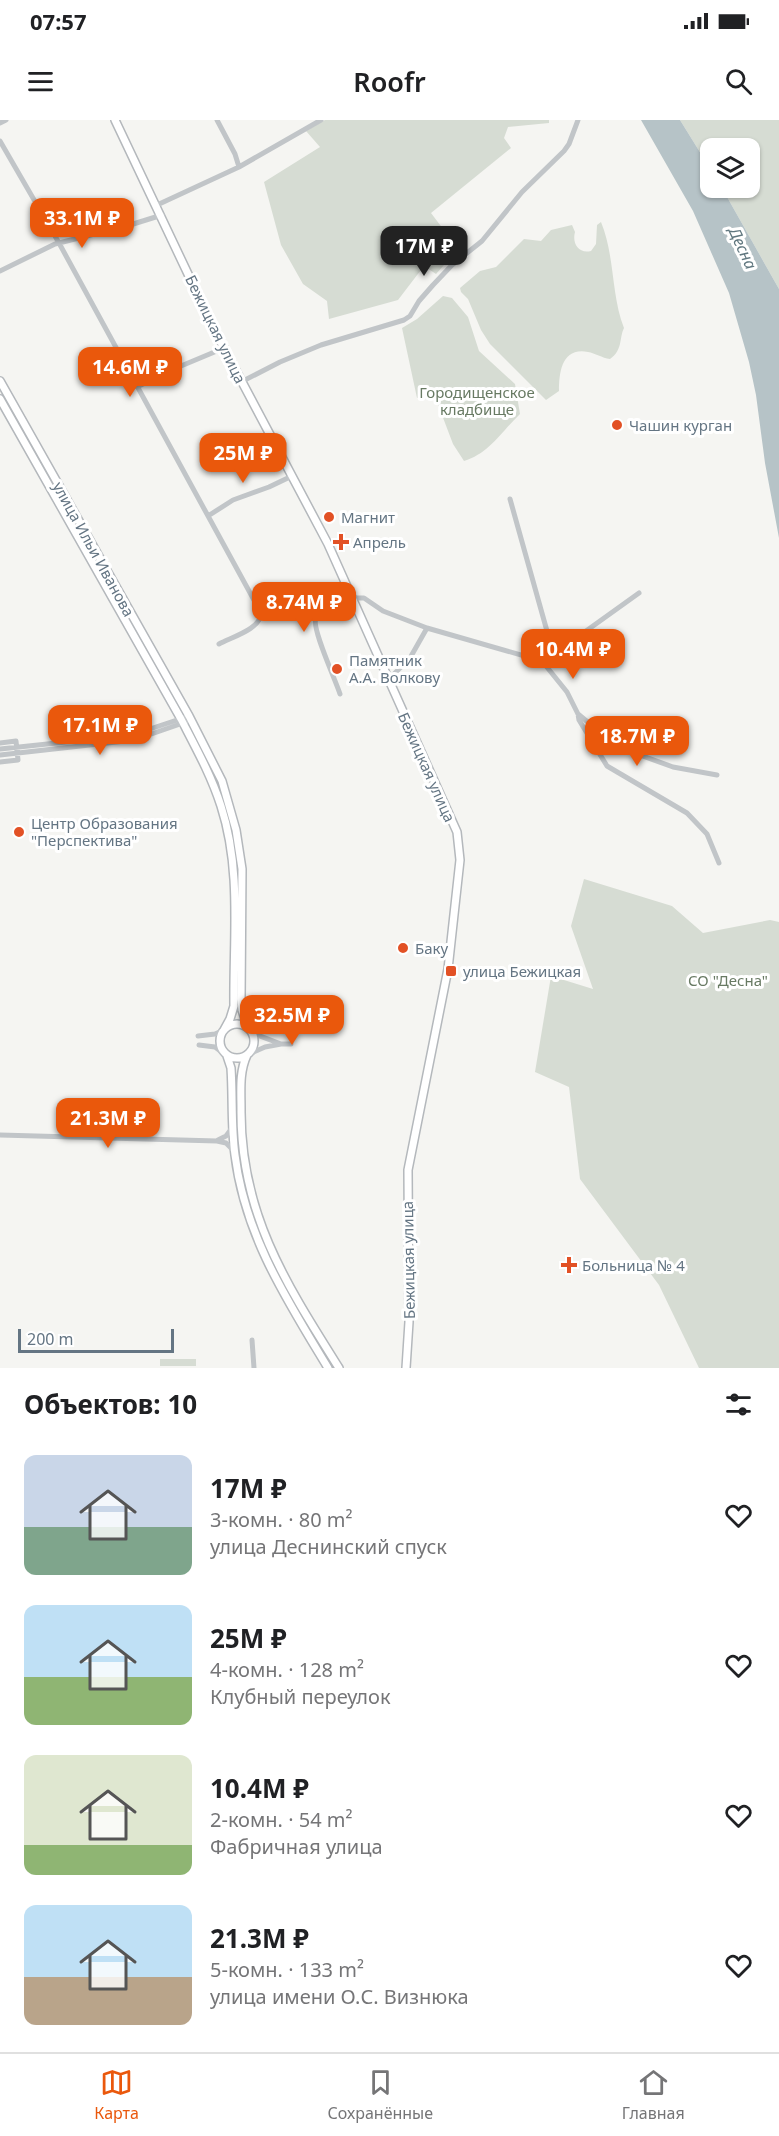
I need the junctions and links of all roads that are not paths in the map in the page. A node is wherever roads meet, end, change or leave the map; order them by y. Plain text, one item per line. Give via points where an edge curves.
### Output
1 (6, 120) edge
2 (115, 120) edge
3 (217, 120) edge
4 (321, 120) edge
5 (578, 120) edge
6 (0, 123) edge
7 (0, 141) edge
8 (238, 168) junction
9 (157, 204) junction
10 (162, 215) junction
11 (59, 243) junction
12 (0, 271) edge
13 (224, 348) junction
14 (0, 381) edge
15 (241, 382) junction
16 (137, 387) junction
17 (0, 399) edge
18 (292, 476) junction
19 (510, 499) dead end
20 (208, 516) junction
21 (639, 593) dead end
22 (353, 600) junction
23 (427, 628) junction
24 (219, 644) dead end
25 (545, 659) junction
26 (388, 680) junction
27 (340, 694) dead end
28 (578, 714) junction
29 (190, 718) junction
30 (182, 721) junction
31 (0, 743) edge
32 (0, 749) edge
33 (17, 750) junction
34 (0, 755) edge
35 (0, 762) edge
36 (717, 775) dead end
37 (719, 863) dead end
38 (224, 1030) junction
39 (250, 1030) junction
40 (198, 1035) dead end
41 (281, 1044) junction
42 (291, 1044) dead end
43 (199, 1045) dead end
44 (247, 1055) junction
45 (227, 1056) junction
46 (232, 1128) junction
47 (0, 1135) edge
48 (217, 1140) junction
49 (234, 1152) junction
50 (252, 1340) dead end
51 (406, 1367) edge
52 (254, 1368) edge
53 (328, 1368) edge
54 (339, 1368) edge

1 - 6 street
2 - 9 main road, Бежицкая улица
3 - 8 street
4 - 8 street
5 - 15 street via 564,151 522,192 482,241 433,285 410,316 321,345
7 - 11 street
8 - 9 street
9 - 10 main road, Бежицкая улица
10 - 11 street
10 - 13 main road, Бежицкая улица
11 - 12 street
11 - 16 street
13 - 15 main road, Бежицкая улица
13 - 16 street
14 - 29 main road, улица Ильи Иванова
15 - 18 main road, Бежицкая улица
16 - 20 street
17 - 30 main road, улица Ильи Иванова
18 - 20 street via 232,500
18 - 22 main road, Бежицкая улица
19 - 25 street via 547,631 549,649
20 - 24 street via 261,613 256,625
21 - 25 street via 586,631 567,651
22 - 23 street via 364,598 383,611
22 - 26 main road, Бежицкая улица
22 - 27 street via 318,616 314,624
23 - 25 street
23 - 26 street via 410,658
25 - 28 street
26 - 51 main road, Бежицкая улица via 457,832 460,860 448,969 408,1170
28 - 36 street via 618,747 673,767
28 - 37 street via 607,766 687,813 707,834
29 - 30 street
29 - 39 main road, улица Ильи Иванова via 222,781 240,850 242,1010
30 - 33 street via 132,735
30 - 38 main road, улица Ильи Иванова via 214,785 231,851 234,1006
31 - 33 street via 16,741
32 - 33 street
33 - 34 street
33 - 35 street via 18,760
38 - 39 main road via 238,1024
38 - 40 street
38 - 45 main road via 219,1041
39 - 41 street
39 - 44 main road via 254,1043
41 - 42 street
41 - 44 street
43 - 45 street via 215,1047
44 - 45 main road via 237,1059
44 - 54 main road via 241,1071 241,1134 256,1215 275,1259
45 - 46 main road via 232,1077
46 - 48 street
46 - 49 main road
47 - 48 street
48 - 49 street
49 - 53 main road via 242,1195 257,1241
50 - 52 street

